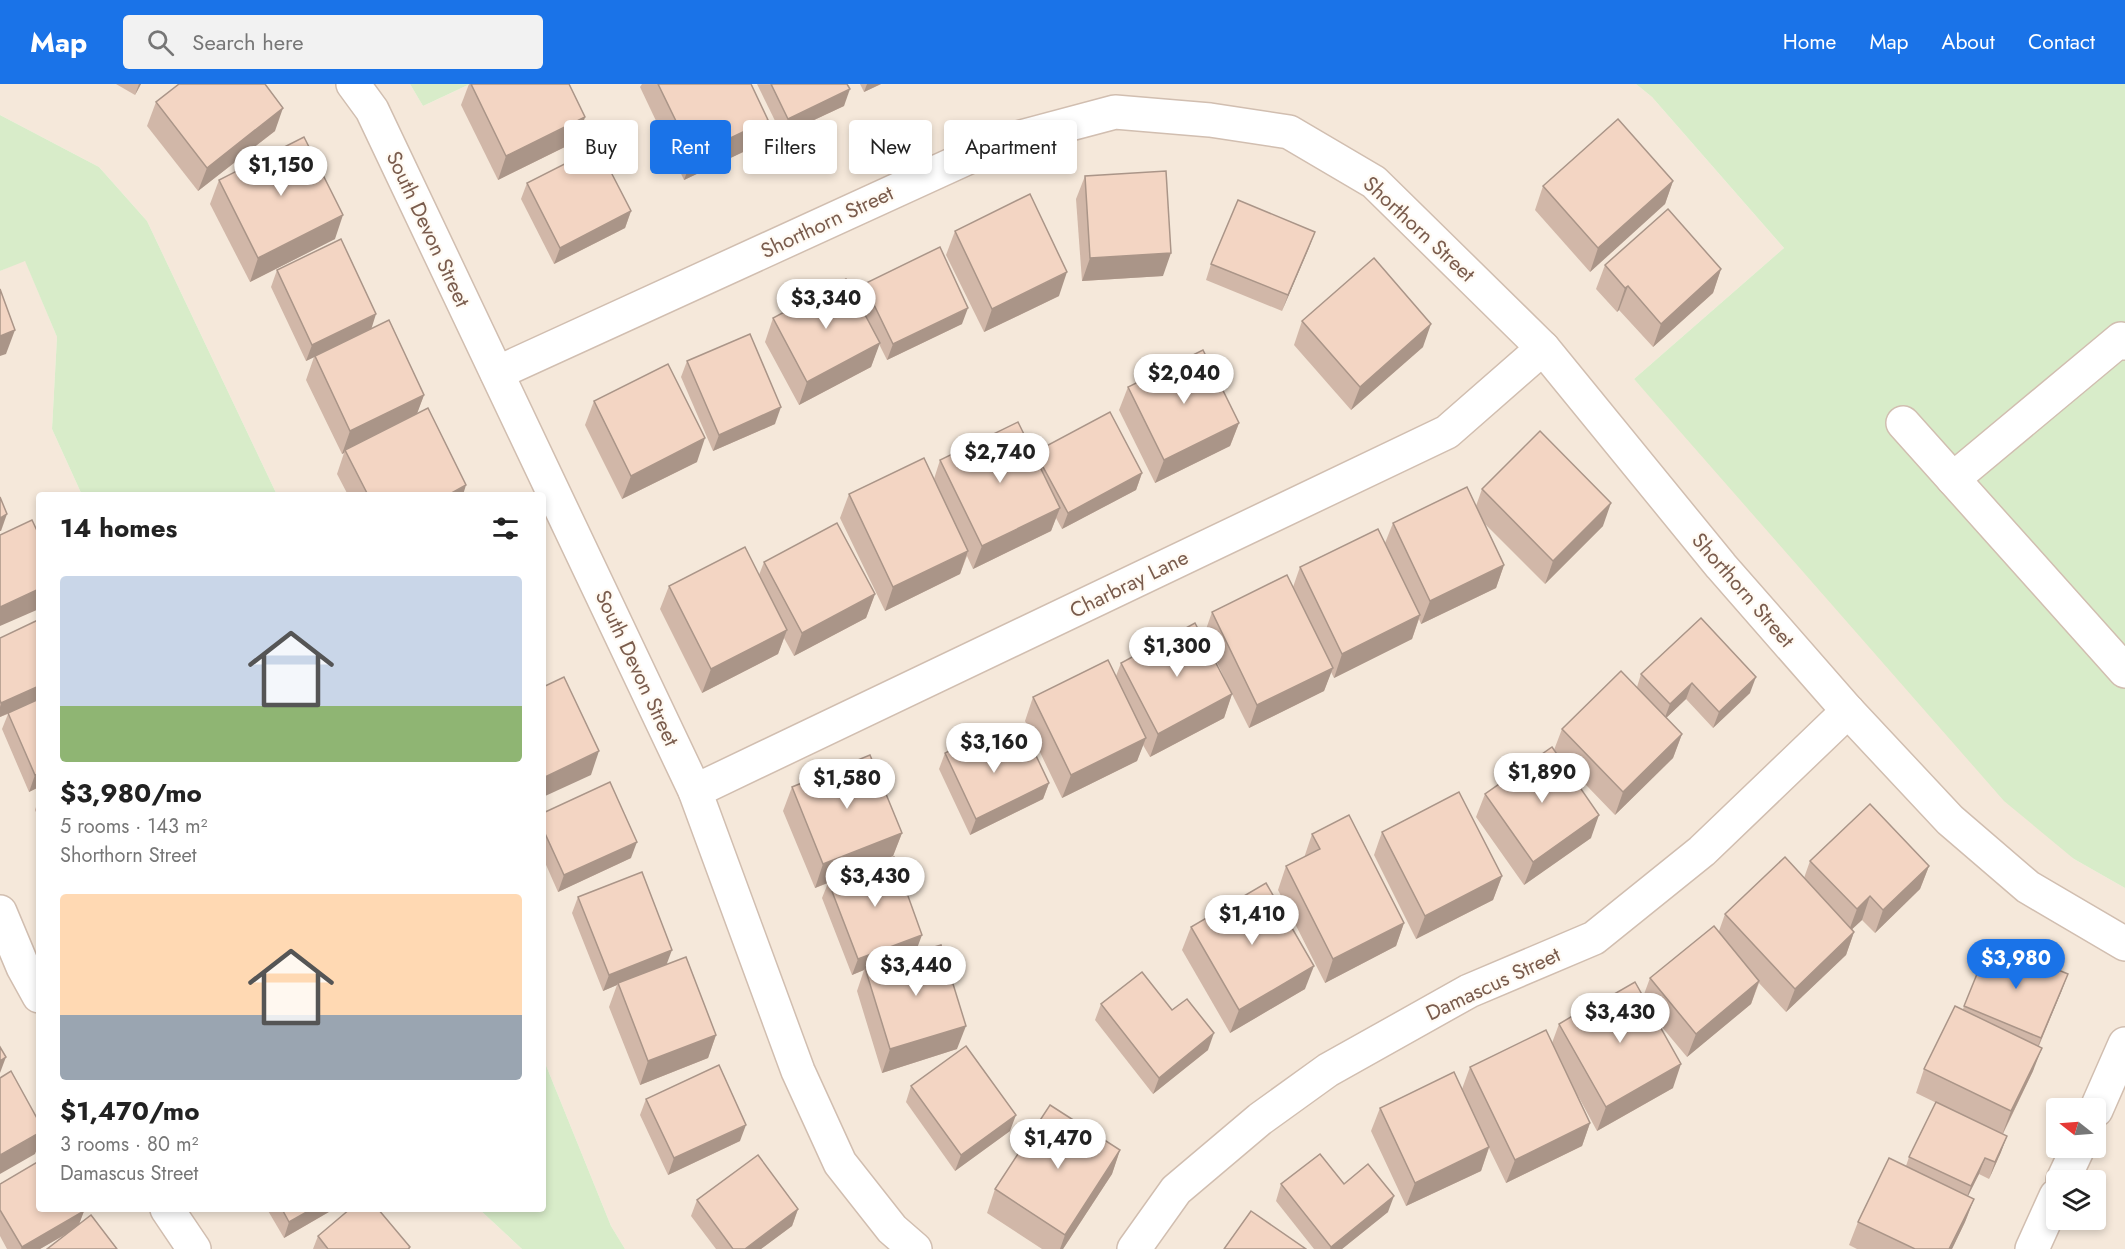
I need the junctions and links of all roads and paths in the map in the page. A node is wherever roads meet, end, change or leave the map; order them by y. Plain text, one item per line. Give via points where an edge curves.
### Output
1 (352, 84) edge
2 (2125, 344) edge
3 (1543, 348) junction
4 (497, 373) junction
5 (1903, 423) dead end
6 (1953, 479) junction
7 (2125, 671) edge
8 (1848, 711) junction
9 (695, 791) junction
10 (0, 912) edge
11 (2125, 944) edge
12 (36, 991) edge
13 (2125, 1044) edge
14 (2101, 1098) edge
15 (169, 1212) edge
16 (2046, 1218) edge
17 (194, 1249) edge
18 (915, 1249) edge
19 (1134, 1249) edge
20 (2032, 1249) edge

1 - 4 street, South Devon Street via 372,110
2 - 6 street via 2121,339
3 - 4 street, Shorthorn Street via 1374,182 1289,132 1115,112 1002,142
3 - 8 street, Shorthorn Street via 1721,566
3 - 9 street, Charbray Lane via 1447,432
4 - 9 street, South Devon Street
5 - 6 street
6 - 7 street
8 - 11 street, Shorthorn Street via 1950,820 2028,887
8 - 19 street, Damascus Street via 1702,851 1594,938 1468,990 1328,1070 1260,1119 1176,1190
9 - 18 street, South Devon Street via 798,1071 840,1163 892,1229
10 - 12 street
13 - 14 street
15 - 17 street
16 - 20 street

